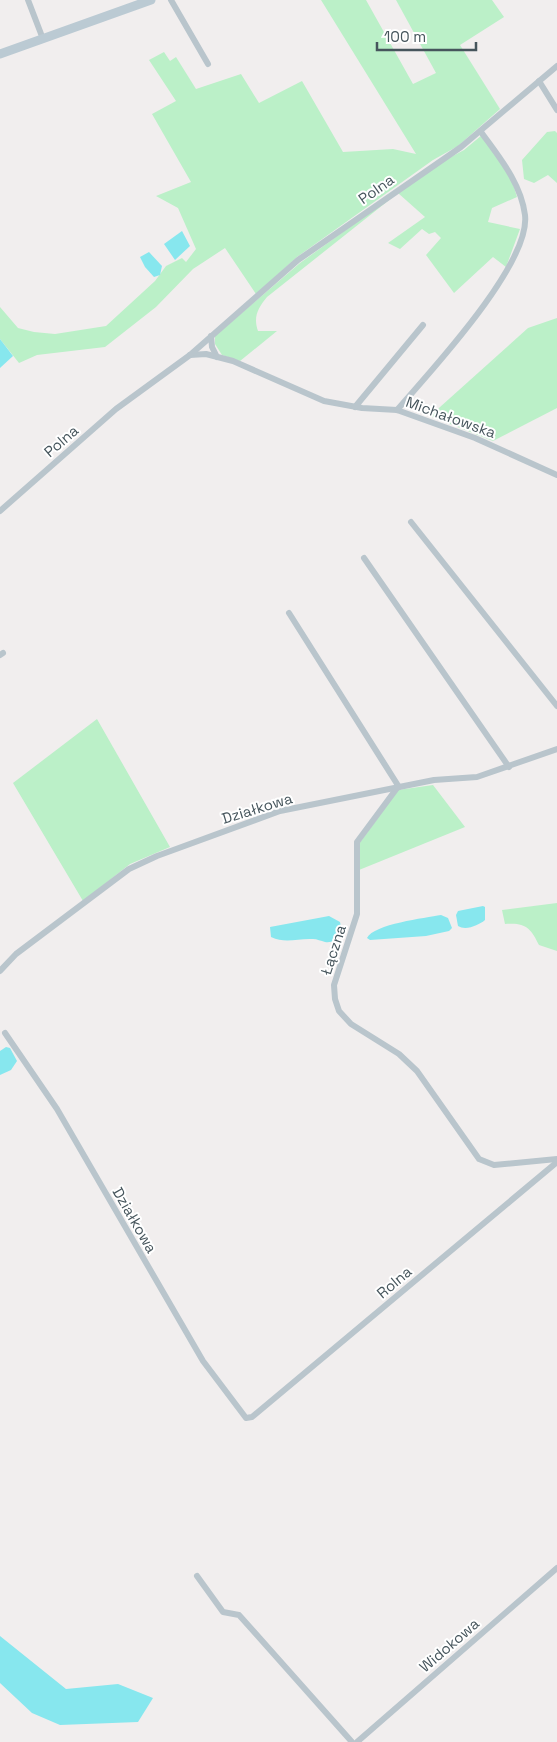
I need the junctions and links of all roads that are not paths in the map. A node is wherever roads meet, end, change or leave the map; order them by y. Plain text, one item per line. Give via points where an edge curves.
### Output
1 (28, 0) edge
2 (152, 0) edge
3 (171, 0) edge
4 (42, 39) junction
5 (0, 54) edge
6 (208, 64) dead end
7 (557, 66) edge
8 (539, 81) junction
9 (557, 110) edge
10 (481, 132) junction
11 (423, 324) dead end
12 (211, 336) junction
13 (190, 354) junction
14 (217, 357) junction
15 (354, 407) junction
16 (397, 410) junction
17 (557, 475) edge
18 (0, 511) edge
19 (412, 522) dead end
20 (364, 558) dead end
21 (289, 613) dead end
22 (557, 706) edge
23 (557, 749) edge
24 (509, 767) junction
25 (398, 787) junction
26 (0, 971) edge
27 (5, 1033) dead end
28 (557, 1160) edge
29 (246, 1418) joint
30 (557, 1568) edge
31 (197, 1576) dead end
32 (352, 1742) edge
33 (357, 1742) edge

1 - 4 street
2 - 4 street
3 - 6 street
4 - 5 street
7 - 8 street, Polna
8 - 9 street
8 - 10 street, Polna
10 - 12 street, Polna via 298,260
10 - 16 street via 511,173 525,216 520,241 504,278 474,320
11 - 15 street
12 - 13 street, Polna
12 - 14 street
13 - 14 street, Michałowska
13 - 18 street, Polna via 116,409
14 - 15 street, Michałowska via 234,361 324,401
15 - 16 street, Michałowska
16 - 17 street, Michałowska via 475,438
19 - 22 street
20 - 24 street
21 - 25 street
23 - 24 street, Działkowa
24 - 25 street, Działkowa via 477,777
25 - 26 street, Działkowa via 260,817 143,862 129,869 16,954
25 - 28 street, Łączna via 357,842 357,914 334,985 340,1011 351,1024 399,1054 417,1071 479,1159 494,1165
27 - 29 street, Działkowa via 57,1109 203,1361
28 - 29 street, Rolna via 252,1417
30 - 33 street, Widokowa
31 - 32 street via 223,1612 239,1615

